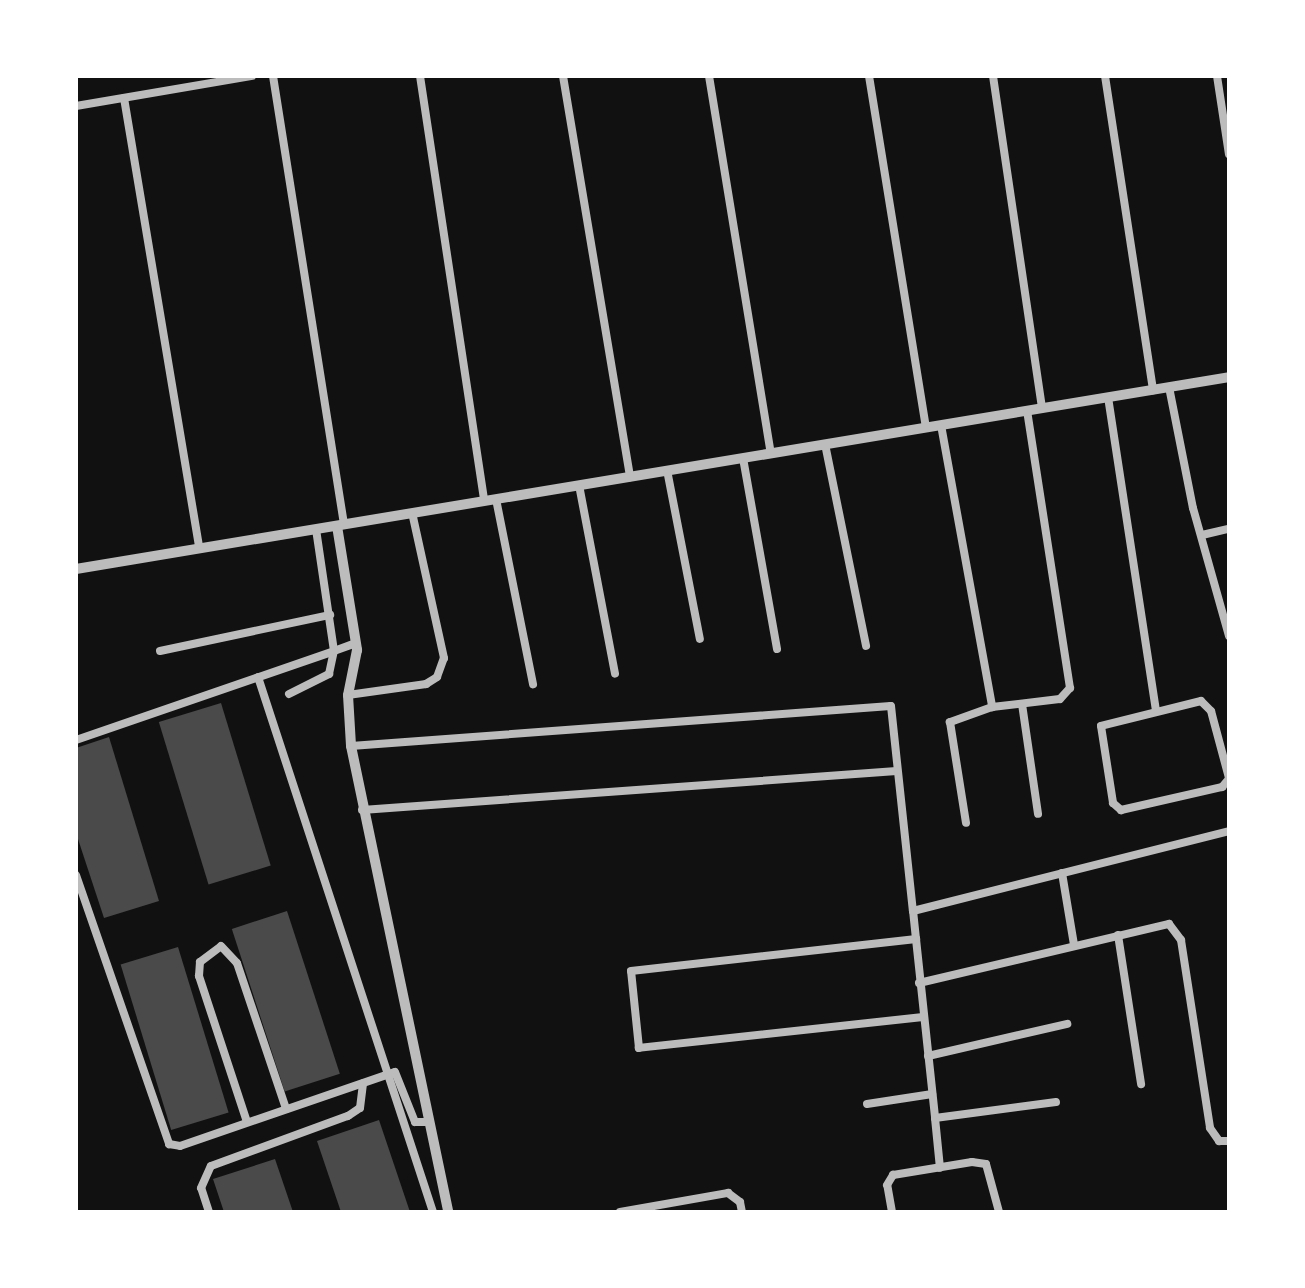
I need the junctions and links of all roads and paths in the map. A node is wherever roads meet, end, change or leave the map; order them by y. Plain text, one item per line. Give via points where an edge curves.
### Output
1 (252, 76) edge
2 (273, 76) edge
3 (420, 76) edge
4 (563, 76) edge
5 (709, 76) edge
6 (869, 76) edge
7 (993, 76) edge
8 (1105, 76) edge
9 (1217, 76) edge
10 (124, 98) junction
11 (76, 106) edge
12 (1229, 154) edge
13 (1229, 377) edge
14 (1169, 387) junction
15 (1153, 390) junction
16 (1108, 397) junction
17 (1042, 408) junction
18 (1027, 411) junction
19 (941, 425) junction
20 (926, 426) junction
21 (825, 444) junction
22 (771, 453) junction
23 (743, 458) junction
24 (667, 470) junction
25 (630, 477) junction
26 (579, 485) junction
27 (496, 499) junction
28 (484, 501) junction
29 (412, 513) junction
30 (340, 525) junction
31 (316, 529) junction
32 (1229, 529) edge
33 (1202, 535) junction
34 (199, 548) junction
35 (76, 569) edge
36 (330, 615) junction
37 (1229, 636) edge
38 (700, 639) dead end
39 (356, 643) junction
40 (866, 646) dead end
41 (777, 649) dead end
42 (160, 651) dead end
43 (334, 651) junction
44 (615, 674) dead end
45 (258, 677) junction
46 (533, 684) dead end
47 (289, 694) dead end
48 (348, 695) junction
49 (1022, 704) junction
50 (992, 707) junction
51 (1156, 710) junction
52 (76, 740) edge
53 (351, 746) junction
54 (897, 771) junction
55 (1229, 778) edge
56 (362, 810) junction
57 (1038, 814) dead end
58 (966, 823) dead end
59 (1229, 831) edge
60 (1062, 873) junction
61 (76, 875) edge
62 (913, 911) junction
63 (1118, 935) junction
64 (916, 939) junction
65 (1074, 945) junction
66 (919, 983) junction
67 (923, 1017) junction
68 (1067, 1024) dead end
69 (928, 1056) junction
70 (384, 1075) junction
71 (363, 1083) junction
72 (1141, 1084) dead end
73 (932, 1094) junction
74 (1056, 1102) dead end
75 (867, 1104) dead end
76 (286, 1109) junction
77 (935, 1118) junction
78 (247, 1122) junction
79 (429, 1122) junction
80 (1229, 1141) edge
81 (940, 1168) junction
82 (209, 1212) edge
83 (433, 1212) edge
84 (448, 1212) edge
85 (620, 1212) edge
86 (742, 1212) edge
87 (892, 1212) edge
88 (999, 1212) edge

1 - 10 street
2 - 30 street
3 - 28 street
4 - 25 street
5 - 22 street
6 - 20 street
7 - 17 street
8 - 15 street
9 - 12 street
10 - 11 street
10 - 34 street
13 - 14 street
14 - 15 street
14 - 33 street
15 - 16 street
16 - 17 street
16 - 51 street
17 - 18 street
18 - 19 street
18 - 49 street via 1070,688 1060,699
19 - 20 street
19 - 50 street
20 - 21 street
21 - 22 street
21 - 40 street
22 - 23 street
23 - 24 street
23 - 41 street
24 - 25 street
24 - 38 street
25 - 26 street
26 - 27 street
26 - 44 street
27 - 28 street
27 - 46 street
28 - 29 street
29 - 30 street
29 - 48 street via 444,658 437,677 426,684
30 - 31 street
30 - 39 street
31 - 34 street
31 - 36 street
32 - 33 street
33 - 37 street
34 - 35 street
36 - 42 street
36 - 43 street
39 - 43 street
39 - 48 street
43 - 45 street
43 - 47 street via 329,674
45 - 52 street
45 - 70 street
48 - 53 street
49 - 50 street
49 - 57 street
50 - 58 street via 950,722
51 - 55 street via 1206,703
51 - 55 street via 1101,726 1113,803 1129,812 1222,787
53 - 54 street via 891,706
53 - 56 street
54 - 56 street
54 - 62 street
56 - 79 street
59 - 60 street
60 - 62 street
60 - 65 street
61 - 78 street via 163,1137 180,1146
62 - 64 street
63 - 65 street
63 - 72 street
63 - 80 street via 1159,924 1177,931 1210,1128 1219,1141
64 - 66 street
64 - 67 street via 631,971 639,1048
65 - 66 street
66 - 67 street
67 - 69 street
68 - 69 street
69 - 73 street
70 - 71 street
70 - 79 street via 401,1076 415,1122
70 - 83 street
71 - 76 street
71 - 82 street via 360,1108 348,1116 211,1166 201,1188
73 - 75 street
73 - 77 street
74 - 77 street
76 - 78 street
76 - 78 street via 237,963 221,946 200,962 199,976
77 - 81 street
79 - 84 street
81 - 87 street via 893,1175 887,1185
81 - 88 street via 986,1164
85 - 86 street via 728,1193 740,1202

